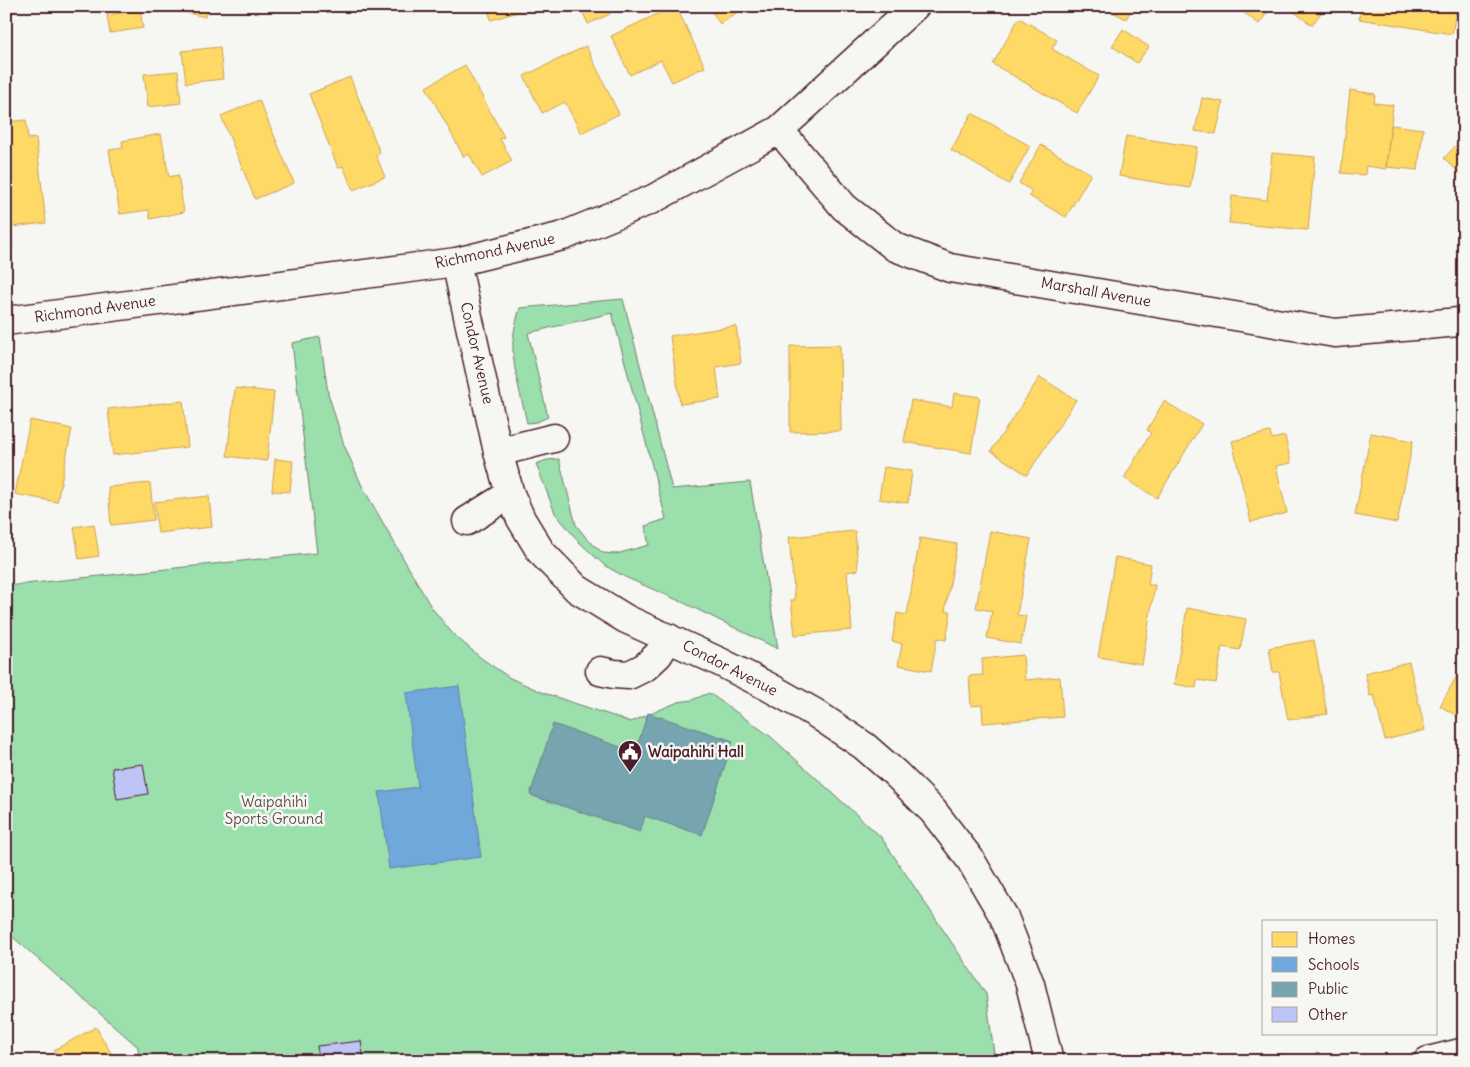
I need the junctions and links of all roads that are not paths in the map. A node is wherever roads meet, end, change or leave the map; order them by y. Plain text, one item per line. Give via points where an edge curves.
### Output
1 (915, 6) edge
2 (779, 130) junction
3 (456, 262) junction
4 (6, 321) edge
5 (1464, 321) edge
6 (554, 438) dead end
7 (498, 452) junction
8 (510, 494) junction
9 (467, 521) dead end
10 (669, 638) junction
11 (600, 671) dead end
12 (1464, 1052) edge
13 (1049, 1061) edge
14 (1428, 1061) edge

1 - 2 street, Richmond Avenue
2 - 3 street, Richmond Avenue via 653,198 563,236
2 - 5 street, Marshall Avenue via 844,207 895,247 950,268 1335,334
3 - 4 street, Richmond Avenue
3 - 7 street, Condor Avenue
6 - 7 street
7 - 8 street, Condor Avenue
8 - 9 street
8 - 10 street, Condor Avenue via 541,552 577,588 626,619
10 - 11 street via 658,655 629,675
10 - 13 street, Condor Avenue via 753,678 815,713 864,746 933,811 970,859 1004,917 1030,984
12 - 14 street

